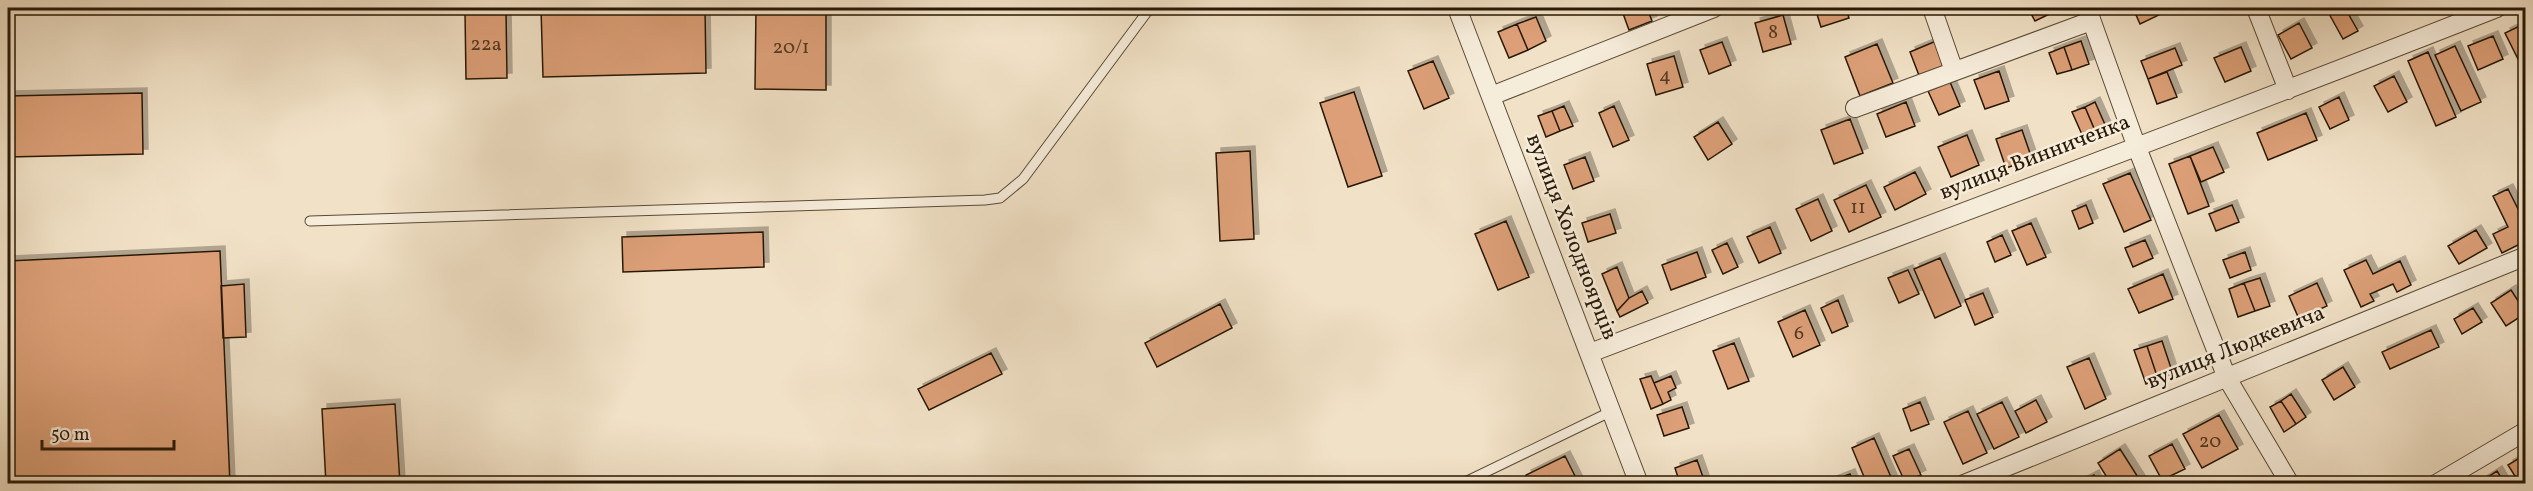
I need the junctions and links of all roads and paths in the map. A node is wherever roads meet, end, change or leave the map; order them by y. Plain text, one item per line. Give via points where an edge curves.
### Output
1 (1150, 8) edge
2 (1457, 8) edge
3 (1714, 8) edge
4 (1932, 8) edge
5 (2256, 8) edge
6 (2497, 8) edge
7 (2089, 14) edge
8 (1954, 71) junction
9 (2288, 90) junction
10 (1491, 96) junction
11 (1855, 108) dead end
12 (2136, 145) junction
13 (310, 221) dead end
14 (2526, 256) edge
15 (1590, 352) junction
16 (2227, 378) junction
17 (1612, 411) junction
18 (2526, 431) edge
19 (1461, 483) edge
20 (1639, 483) edge
21 (1964, 483) edge
22 (2290, 483) edge
23 (2436, 483) edge

1 - 13 lane via 1023,178 1000,198
2 - 10 street, вулиця Холодноярців
3 - 10 street
4 - 8 street
5 - 9 street
6 - 9 street, вулиця Винниченка
7 - 8 street
7 - 12 street
8 - 11 street
9 - 12 street, вулиця Винниченка
10 - 15 street, вулиця Холодноярців
12 - 15 street, вулиця Винниченка
12 - 16 street
14 - 16 street, вулиця Людкевича
15 - 17 street, вулиця Холодноярців
16 - 21 street, вулиця Людкевича
16 - 22 street
17 - 19 lane
17 - 20 street, вулиця Холодноярців
18 - 23 street

